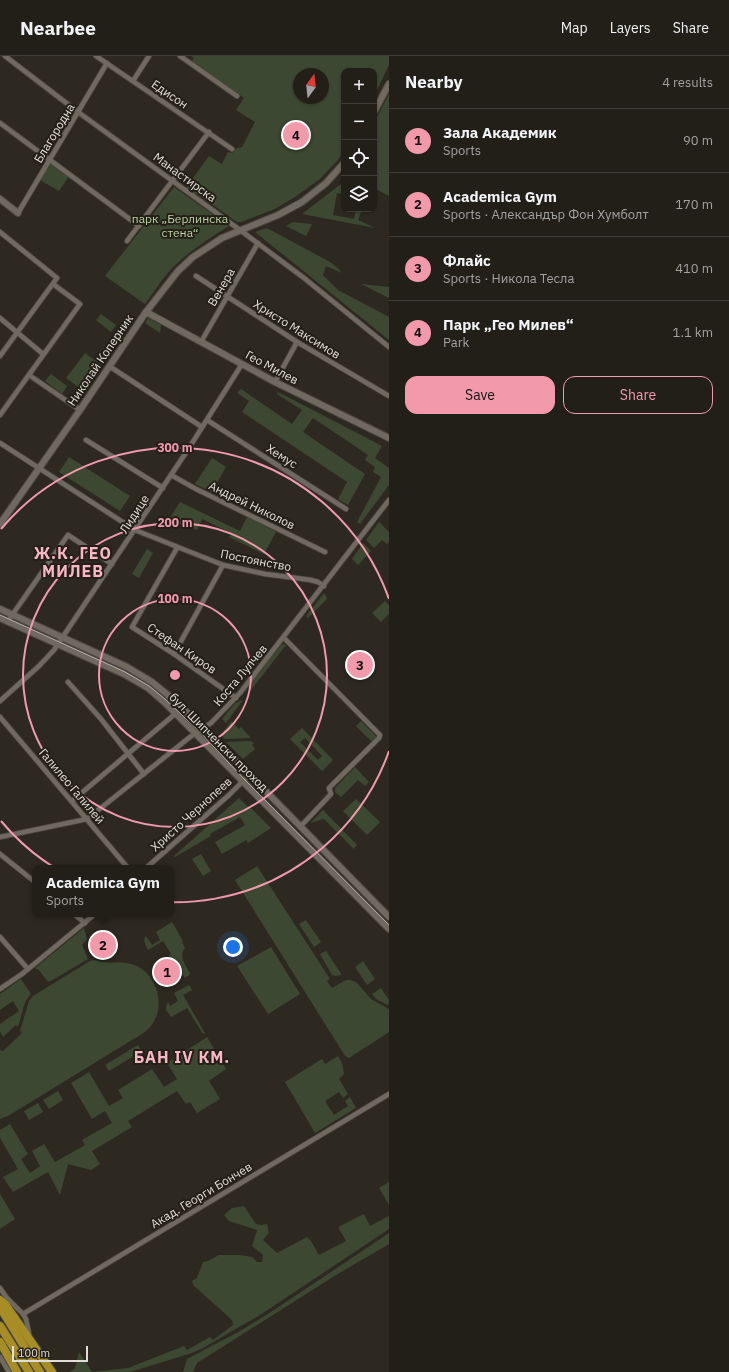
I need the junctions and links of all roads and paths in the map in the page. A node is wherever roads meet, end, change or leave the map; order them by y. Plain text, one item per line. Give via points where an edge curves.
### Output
1 (5, 56) edge
2 (96, 56) edge
3 (149, 56) edge
4 (180, 56) edge
5 (107, 63) junction
6 (133, 81) junction
7 (389, 84) edge
8 (237, 96) dead end
9 (377, 106) edge
10 (78, 112) junction
11 (0, 123) edge
12 (209, 132) junction
13 (232, 149) dead end
14 (49, 161) junction
15 (341, 166) edge
16 (173, 181) junction
17 (0, 200) edge
18 (18, 213) joint
19 (139, 226) junction
20 (241, 230) junction
21 (0, 232) edge
22 (127, 241) dead end
23 (258, 243) junction
24 (196, 276) dead end
25 (53, 284) junction
26 (227, 296) junction
27 (146, 312) junction
28 (0, 318) edge
29 (17, 332) junction
30 (201, 342) junction
31 (296, 342) junction
32 (389, 347) edge
33 (43, 354) junction
34 (0, 356) edge
35 (242, 364) junction
36 (109, 366) junction
37 (29, 375) junction
38 (276, 382) junction
39 (389, 396) edge
40 (80, 410) junction
41 (0, 415) edge
42 (207, 420) junction
43 (202, 427) junction
44 (389, 438) edge
45 (86, 440) dead end
46 (0, 443) edge
47 (39, 469) junction
48 (171, 475) junction
49 (163, 488) junction
50 (389, 500) edge
51 (346, 509) dead end
52 (0, 524) edge
53 (135, 530) junction
54 (177, 548) junction
55 (325, 552) dead end
56 (112, 564) junction
57 (223, 565) junction
58 (324, 586) junction
59 (0, 609) edge
60 (12, 615) junction
61 (0, 618) edge
62 (8, 621) junction
63 (63, 638) junction
64 (284, 638) junction
65 (58, 645) junction
66 (174, 654) junction
67 (68, 682) dead end
68 (236, 698) junction
69 (0, 701) edge
70 (176, 714) junction
71 (0, 717) edge
72 (204, 728) junction
73 (196, 733) junction
74 (129, 754) junction
75 (144, 774) junction
76 (249, 775) junction
77 (243, 782) junction
78 (72, 801) junction
79 (87, 820) junction
80 (300, 827) junction
81 (0, 837) edge
82 (0, 854) edge
83 (125, 865) edge
84 (149, 865) edge
85 (32, 880) edge
86 (78, 917) edge
87 (92, 917) edge
88 (389, 917) edge
89 (85, 923) junction
90 (388, 926) edge
91 (0, 937) edge
92 (28, 969) junction
93 (0, 989) edge
94 (389, 1094) edge
95 (0, 1288) edge
96 (0, 1300) edge
97 (0, 1307) edge
98 (23, 1314) junction
99 (0, 1326) edge
100 (0, 1342) edge
101 (32, 1342) junction
102 (0, 1357) edge
103 (9, 1372) edge
104 (18, 1372) edge
105 (29, 1372) edge
106 (40, 1372) edge
107 (52, 1372) edge

1 - 10 street, Манастирска
2 - 5 street, Едисон
3 - 6 street
4 - 8 street
5 - 6 street, Едисон
5 - 10 street, Благородна
6 - 12 street, Едисон
7 - 9 main road
10 - 14 street, Благородна
10 - 16 street, Манастирска
11 - 14 street
12 - 13 street, Едисон
12 - 16 street
14 - 18 street, Благородна
14 - 19 street
15 - 20 main road, Николай Коперник via 326,183 302,202
16 - 19 street
16 - 20 street, Манастирска
17 - 18 main road
19 - 22 street
20 - 23 street, Манастирска
20 - 27 main road, Николай Коперник via 222,238 193,257 171,279
21 - 25 street via 57,278
23 - 26 street, Венера
23 - 32 street, Манастирска
24 - 26 street, Христо Максимов
25 - 29 street
25 - 33 street via 80,304
26 - 30 street, Венера
26 - 31 street, Христо Максимов
27 - 30 main road, Гео Милев
27 - 36 main road, Николай Коперник
28 - 29 street
29 - 33 street
29 - 34 street
30 - 35 main road, Гео Милев
31 - 38 street
31 - 39 street, Христо Максимов
33 - 37 street
35 - 38 main road, Гео Милев
35 - 42 street, Лидице
36 - 40 main road, Николай Коперник
36 - 43 street
37 - 40 street
37 - 41 street
38 - 44 main road, Гео Милев
40 - 47 main road, Николай Коперник
42 - 43 street, Лидице
42 - 51 street, Хемус
43 - 48 street, Лидице
45 - 49 street
46 - 47 street, Постоянство
47 - 52 main road, Николай Коперник
47 - 53 street, Постоянство
48 - 49 street, Лидице
48 - 55 street, Андрей Николов
49 - 53 street, Лидице
50 - 58 street, Коста Лулчев
53 - 54 street, Постоянство
53 - 56 street, Лидице
54 - 57 street, Постоянство
54 - 66 street, Стефан Киров via 132,627
56 - 60 street via 68,535
56 - 63 street, Лидице
57 - 58 street, Постоянство via 311,580
57 - 66 street
58 - 64 street, Коста Лулчев
59 - 60 main road, бул. Шипченски проход
60 - 62 street
60 - 63 main road, бул. Шипченски проход
61 - 62 main road, бул. Шипченски проход
62 - 65 main road, бул. Шипченски проход
63 - 65 street, Лидице
63 - 72 main road, бул. Шипченски проход via 128,667 152,682
64 - 68 street, Коста Лулчев
64 - 80 street via 380,735 329,788 331,794
65 - 69 street, Лидице
65 - 70 main road, бул. Шипченски проход via 124,674 148,688
66 - 68 street, Стефан Киров
67 - 74 street
68 - 72 street, Коста Лулчев
70 - 73 main road, бул. Шипченски проход
70 - 74 street
71 - 78 street, Галилео Галилей
72 - 73 street, Коста Лулчев
72 - 76 main road, бул. Шипченски проход
73 - 75 street, Коста Лулчев
73 - 77 main road, бул. Шипченски проход
74 - 75 street
74 - 78 street
75 - 79 street, Коста Лулчев
76 - 77 street, Христо Чернопеев
76 - 80 main road, бул. Шипченски проход
77 - 84 street, Христо Чернопеев
77 - 90 main road, бул. Шипченски проход
78 - 79 street, Галилео Галилей
79 - 81 street, Коста Лулчев
79 - 83 street, Галилео Галилей
80 - 88 main road, бул. Шипченски проход
82 - 85 street
86 - 89 street
87 - 89 street
89 - 92 street
91 - 92 street
92 - 93 street
94 - 98 street, Акад. Георги Бончев
95 - 98 street
96 - 101 highway
97 - 106 highway
98 - 101 street
99 - 105 highway
100 - 104 highway
101 - 107 highway
102 - 103 street

